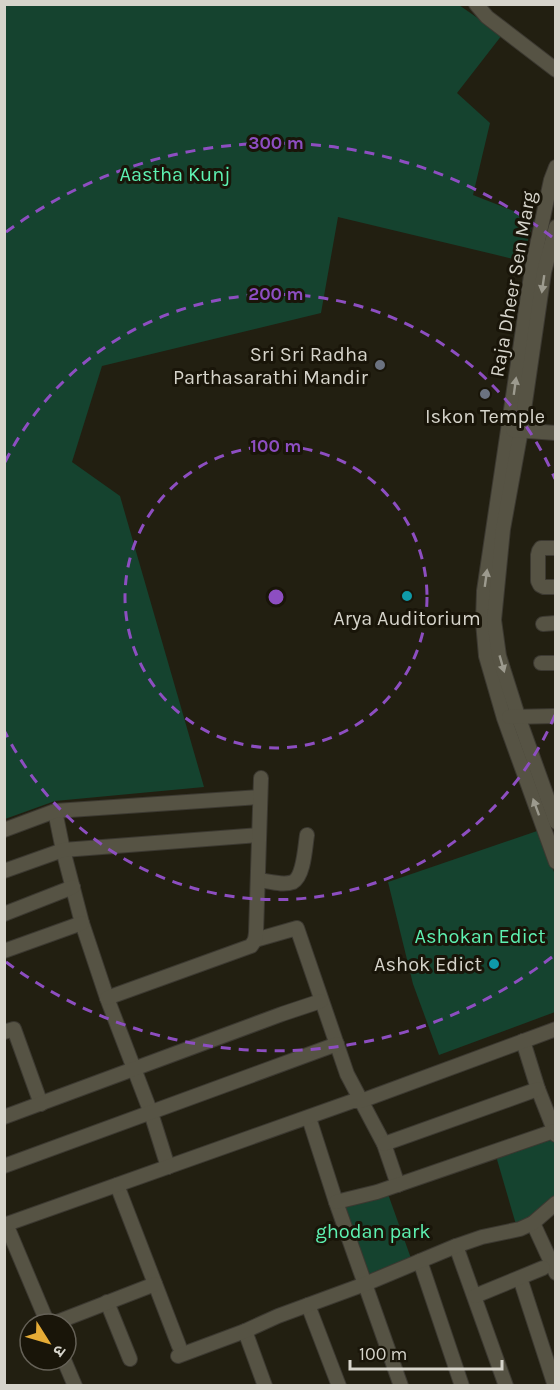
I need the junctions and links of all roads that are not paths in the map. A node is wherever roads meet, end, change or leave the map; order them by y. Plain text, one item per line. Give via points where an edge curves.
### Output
1 (476, 4) edge
2 (555, 69) edge
3 (555, 167) edge
4 (555, 227) edge
5 (515, 430) junction
6 (555, 433) edge
7 (555, 548) edge
8 (555, 587) edge
9 (541, 663) dead end
10 (555, 663) edge
11 (555, 716) edge
12 (511, 717) junction
13 (261, 778) dead end
14 (260, 797) junction
15 (55, 811) junction
16 (554, 815) edge
17 (4, 830) edge
18 (259, 835) junction
19 (307, 835) dead end
20 (63, 850) junction
21 (555, 862) edge
22 (4, 871) edge
23 (258, 880) junction
24 (73, 887) junction
25 (4, 914) edge
26 (82, 923) junction
27 (255, 940) junction
28 (4, 951) edge
29 (107, 998) junction
30 (321, 1001) junction
31 (555, 1029) edge
32 (4, 1032) edge
33 (523, 1041) junction
34 (337, 1044) junction
35 (135, 1070) junction
36 (538, 1089) junction
37 (361, 1101) junction
38 (41, 1104) junction
39 (151, 1113) junction
40 (4, 1117) edge
41 (309, 1118) junction
42 (555, 1133) edge
43 (384, 1144) junction
44 (4, 1166) edge
45 (168, 1167) junction
46 (117, 1185) junction
47 (398, 1185) junction
48 (336, 1202) junction
49 (555, 1203) edge
50 (533, 1223) junction
51 (5, 1225) edge
52 (456, 1246) junction
53 (420, 1260) junction
54 (549, 1271) edge
55 (520, 1278) junction
56 (155, 1284) junction
57 (365, 1284) junction
58 (475, 1296) junction
59 (107, 1302) junction
60 (308, 1305) junction
61 (45, 1312) edge
62 (78, 1313) edge
63 (246, 1331) junction
64 (130, 1359) dead end
65 (69, 1372) edge
66 (75, 1386) edge
67 (265, 1386) edge
68 (339, 1386) edge
69 (401, 1386) edge
70 (462, 1386) edge
71 (506, 1386) edge
72 (555, 1386) edge

1 - 2 street via 487,17
5 -> 3 street, Raja Dheer Sen Marg via 532,269
4 -> 5 street, Raja Dheer Sen Marg
5 - 6 street
5 - 12 street, Raja Dheer Sen Marg via 484,591 483,622 486,656
7 - 8 street via 539,551 538,581 544,587
9 - 10 street
11 - 12 street
12 - 16 street, Raja Dheer Sen Marg
21 -> 12 street, Raja Dheer Sen Marg
13 - 14 street
14 - 15 street
14 - 18 street
15 - 17 street
15 - 20 street
18 - 20 street
18 - 23 street
19 - 23 street via 301,873 293,881
20 - 22 street
20 - 24 street
23 - 27 street
24 - 25 street
24 - 26 street
26 - 28 street
26 - 29 street
27 - 29 street via 245,949
27 - 30 street via 297,928
29 - 35 street
30 - 34 street
30 - 35 street
31 - 33 street
32 - 38 street via 14,1029
33 - 36 street
33 - 37 street
34 - 37 street
34 - 39 street
35 - 38 street
35 - 39 street
36 - 42 street
36 - 43 street
37 - 41 street
37 - 43 street
38 - 40 street
39 - 44 street
39 - 45 street
41 - 45 street
41 - 48 street
42 - 47 street
43 - 47 street
45 - 46 street
46 - 51 street
46 - 56 street
47 - 48 street
48 - 57 street
49 - 50 street
50 - 52 street
50 - 54 street
51 - 61 street
52 - 53 street
52 - 58 street
53 - 57 street
53 - 70 street
54 - 55 street
55 - 58 street
55 - 72 street
56 - 59 street
56 - 63 street via 178,1351
57 - 60 street
57 - 69 street
58 - 71 street
59 - 62 street
59 - 64 street
60 - 63 street
60 - 68 street
63 - 67 street
65 - 66 street

